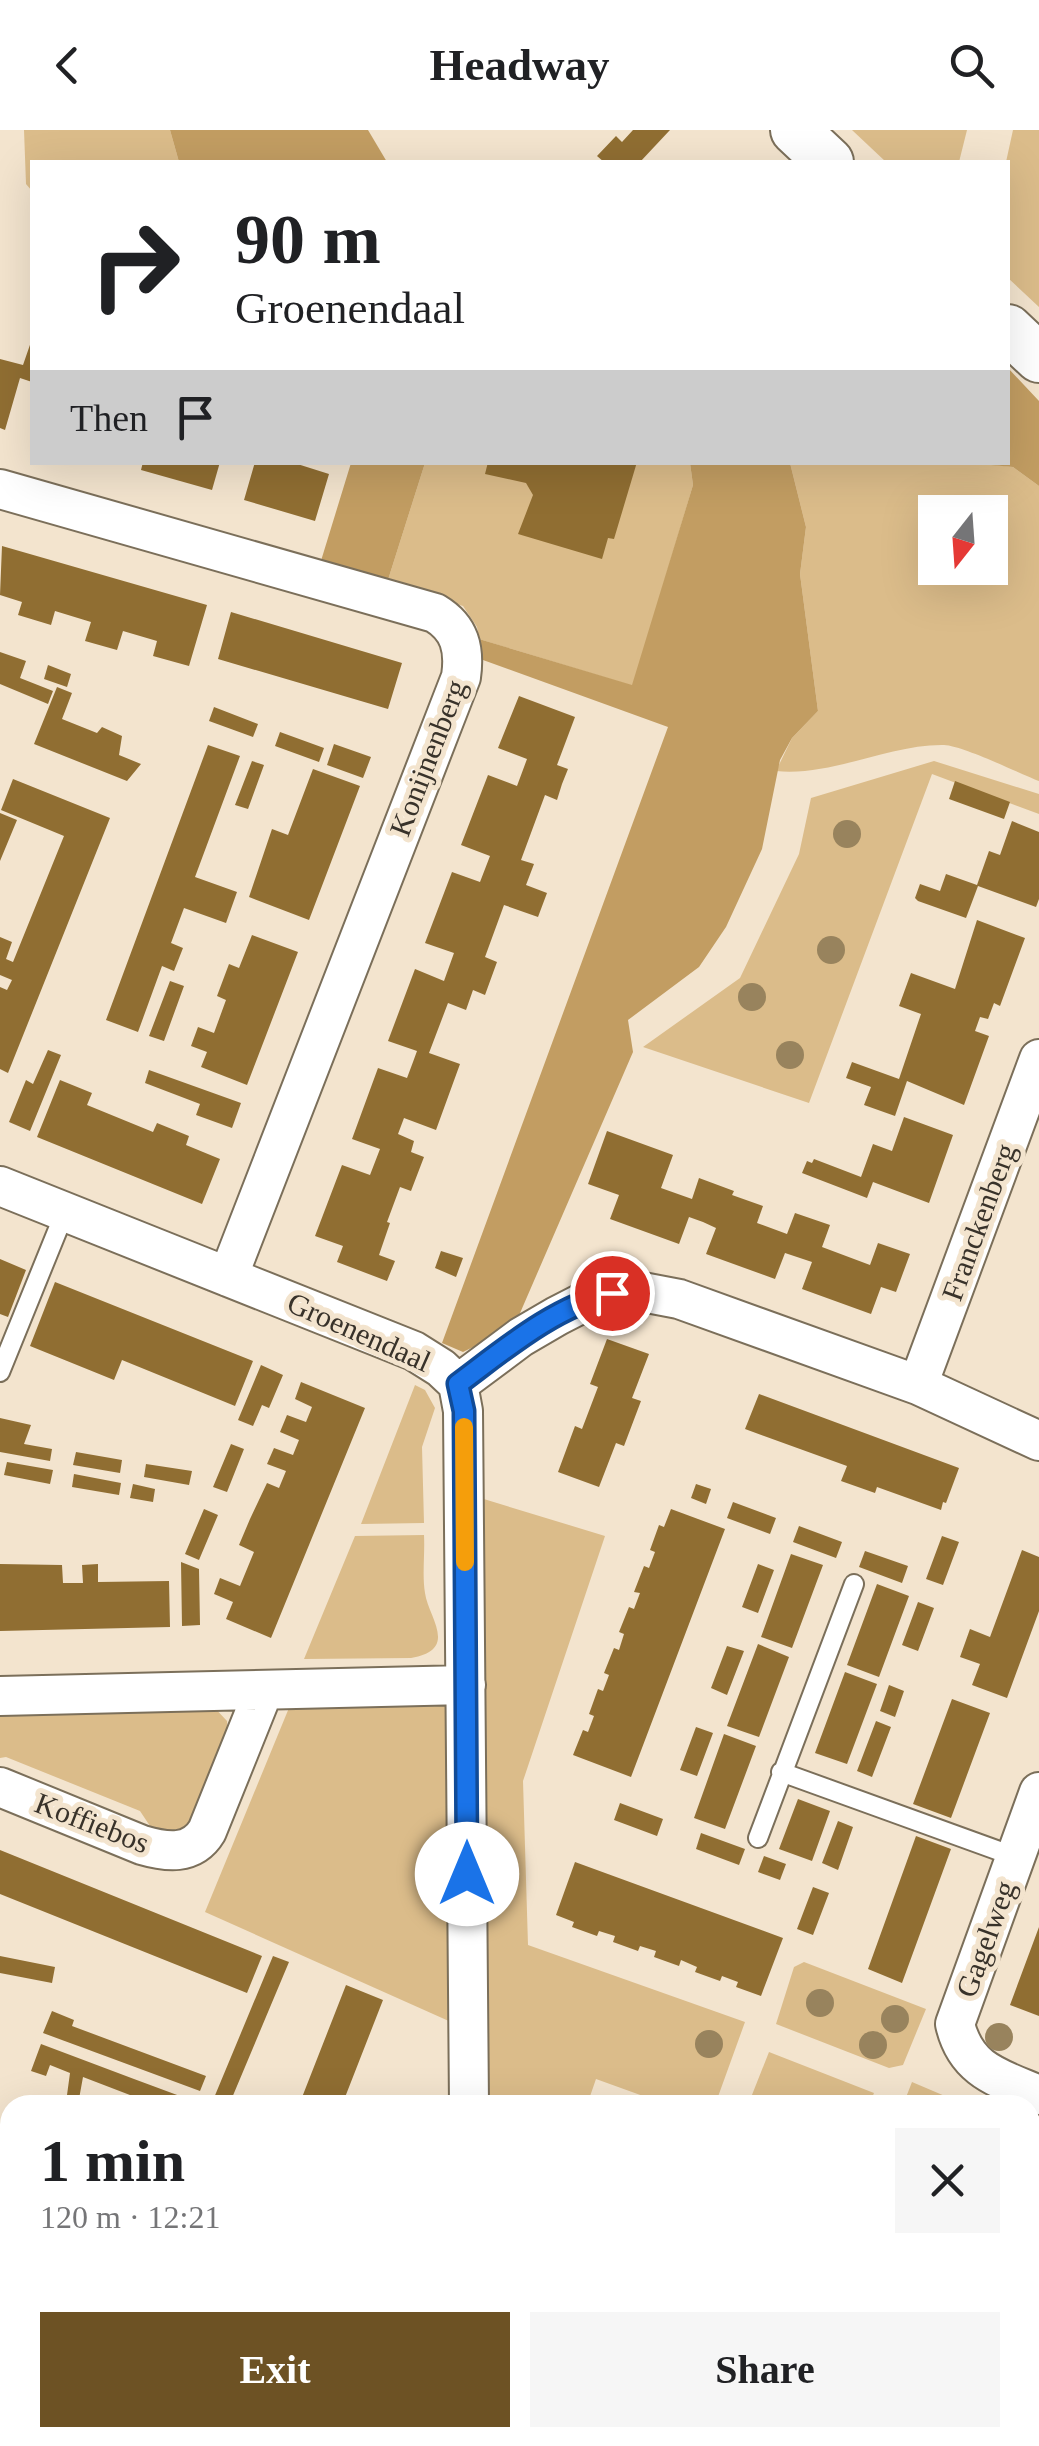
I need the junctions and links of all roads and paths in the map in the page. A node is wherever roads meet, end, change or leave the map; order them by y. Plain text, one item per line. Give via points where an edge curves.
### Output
1 (795, 130) edge
2 (827, 160) edge
3 (1010, 332) edge
4 (1039, 358) edge
5 (0, 489) edge
6 (1039, 1059) edge
7 (0, 1186) edge
8 (65, 1212) junction
9 (228, 1276) junction
10 (0, 1372) edge
11 (458, 1384) junction
12 (918, 1385) junction
13 (1039, 1440) edge
14 (854, 1584) dead end
15 (466, 1685) junction
16 (263, 1692) junction
17 (0, 1696) edge
18 (781, 1772) junction
19 (0, 1787) edge
20 (1039, 1792) edge
21 (758, 1838) dead end
22 (1016, 1857) junction
23 (468, 2095) edge
24 (1039, 2095) edge

1 - 2 street
3 - 4 street
5 - 9 street, Konijnenberg via 435,613 461,641 461,677
6 - 12 street, Franckenberg
7 - 8 street, Groenendaal
8 - 9 street, Groenendaal
8 - 10 lane
9 - 11 street, Groenendaal via 414,1351
11 - 12 street, Groenendaal via 557,1316 594,1297 637,1290
11 - 15 street via 464,1411
12 - 13 street, Groenendaal
14 - 18 lane
15 - 16 street
15 - 23 street
16 - 17 street
16 - 19 street, Koffiebos via 204,1838 189,1848 164,1852 142,1845
18 - 21 lane
18 - 22 lane, Gagelweg
20 - 22 street, Gagelweg
22 - 24 street, Gagelweg via 955,2024 972,2060

